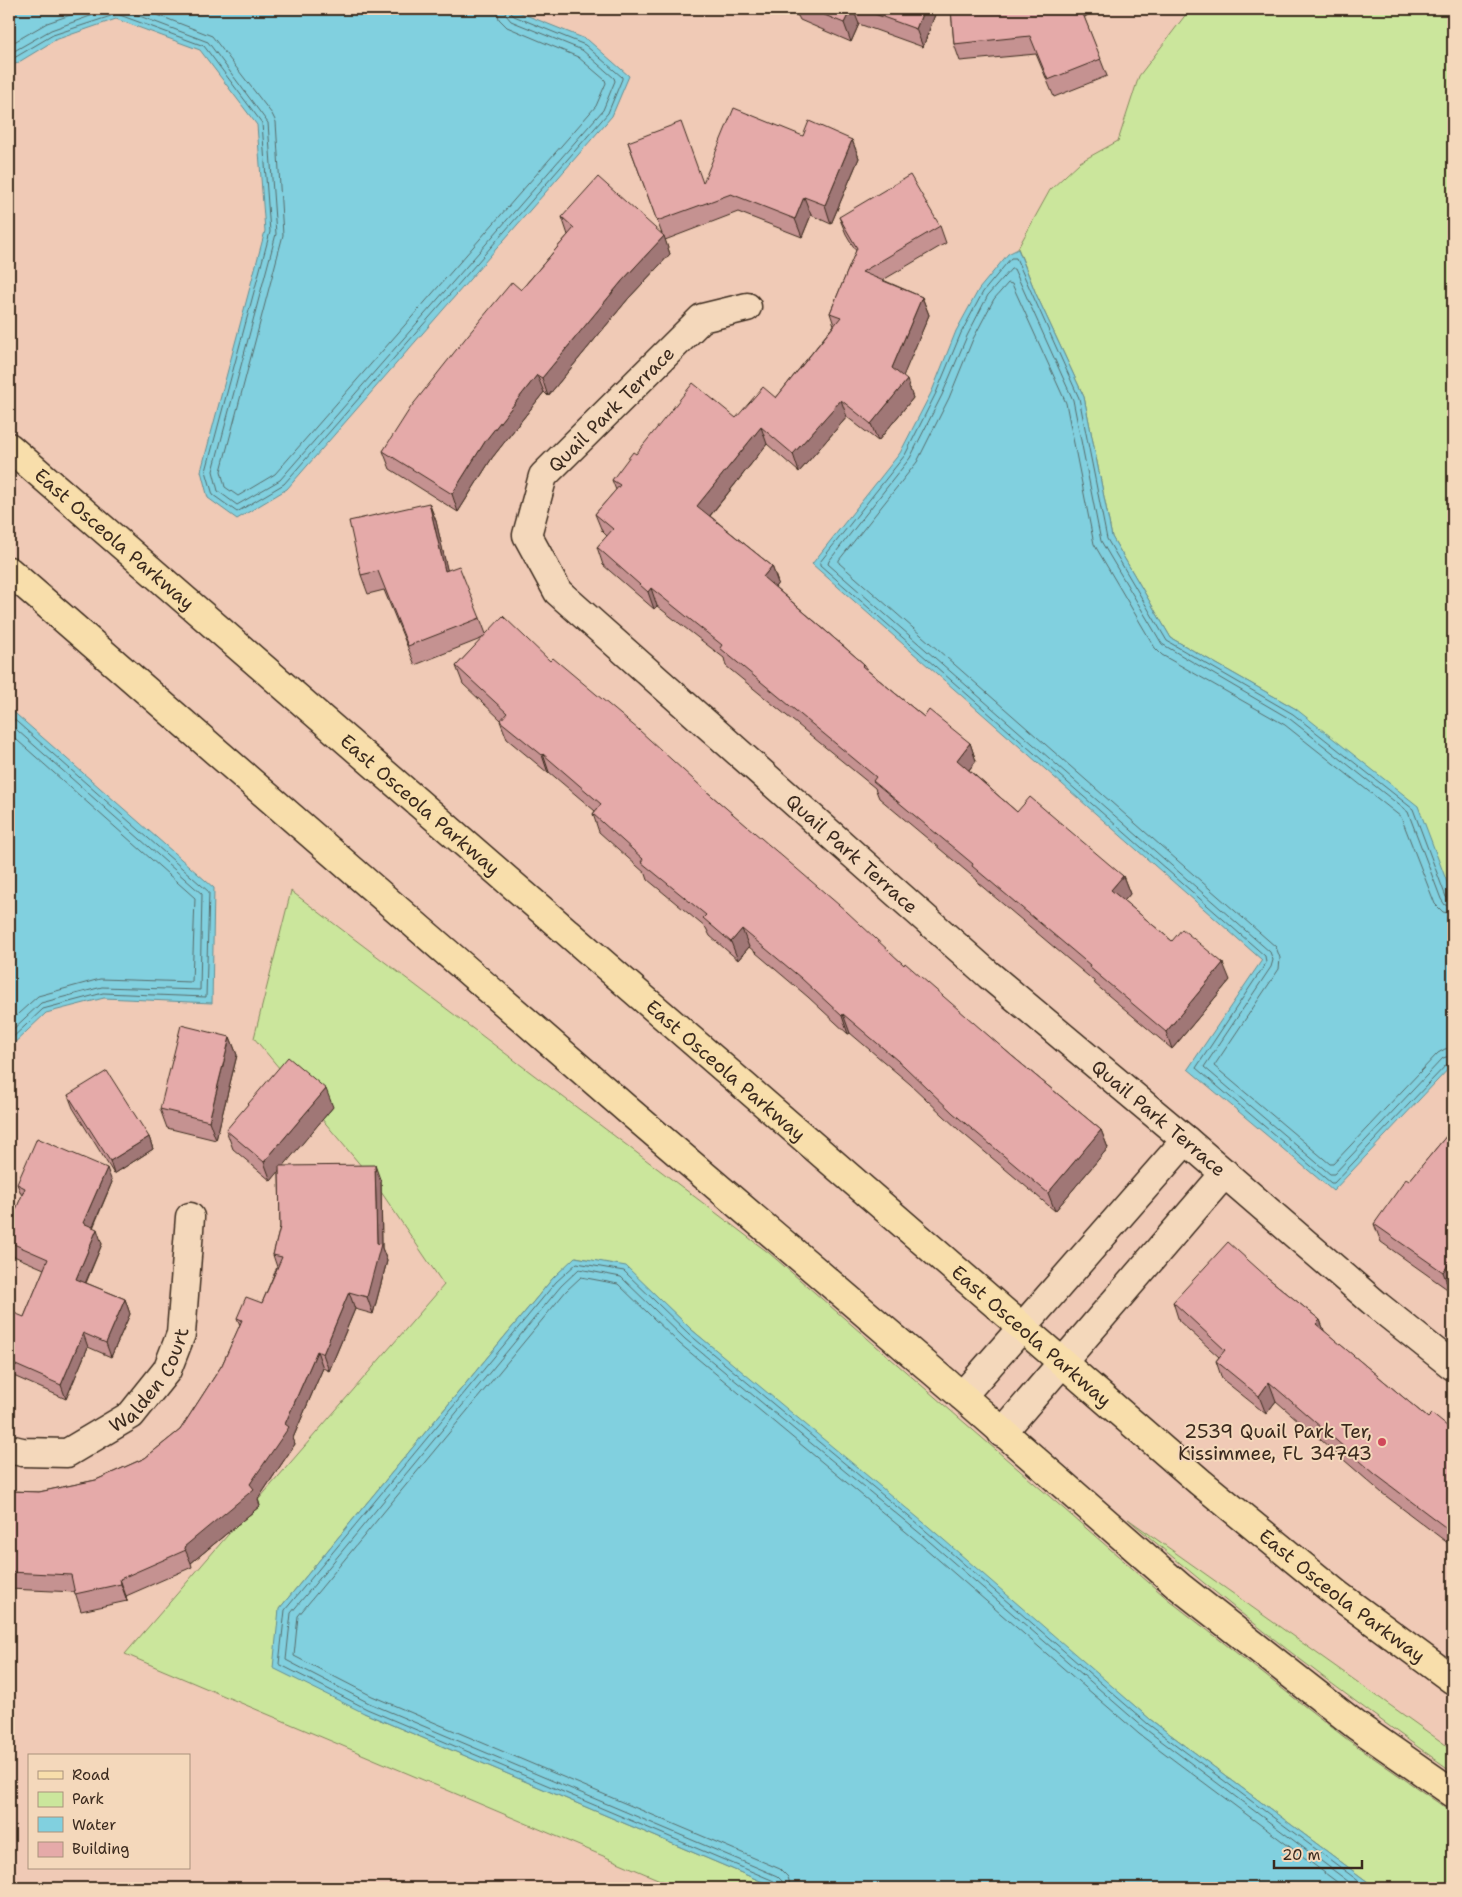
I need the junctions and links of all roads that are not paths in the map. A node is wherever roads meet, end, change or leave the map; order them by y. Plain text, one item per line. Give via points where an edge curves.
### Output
1 (747, 307) dead end
2 (9, 447) edge
3 (9, 570) edge
4 (1186, 1140) junction
5 (1225, 1173) junction
6 (190, 1217) dead end
7 (1022, 1327) junction
8 (1063, 1362) junction
9 (1453, 1366) edge
10 (962, 1396) junction
11 (1002, 1433) junction
12 (9, 1449) edge
13 (1453, 1680) edge
14 (1453, 1793) edge

1 - 4 street, Quail Park Terrace via 702,318 544,476 527,535 558,592 989,975
2 - 7 main road, East Osceola Parkway
3 - 10 main road via 630,1112
4 - 5 street, Quail Park Terrace
4 - 7 street
5 - 8 street
5 - 9 street, Quail Park Terrace via 1378,1306
6 - 12 street, Walden Court via 181,1334 167,1370 131,1415 67,1454
7 - 8 main road, East Osceola Parkway
7 - 10 street
8 - 11 street
8 - 13 main road, East Osceola Parkway via 1200,1482 1330,1589
10 - 11 main road
11 - 14 main road via 1180,1587 1357,1726

